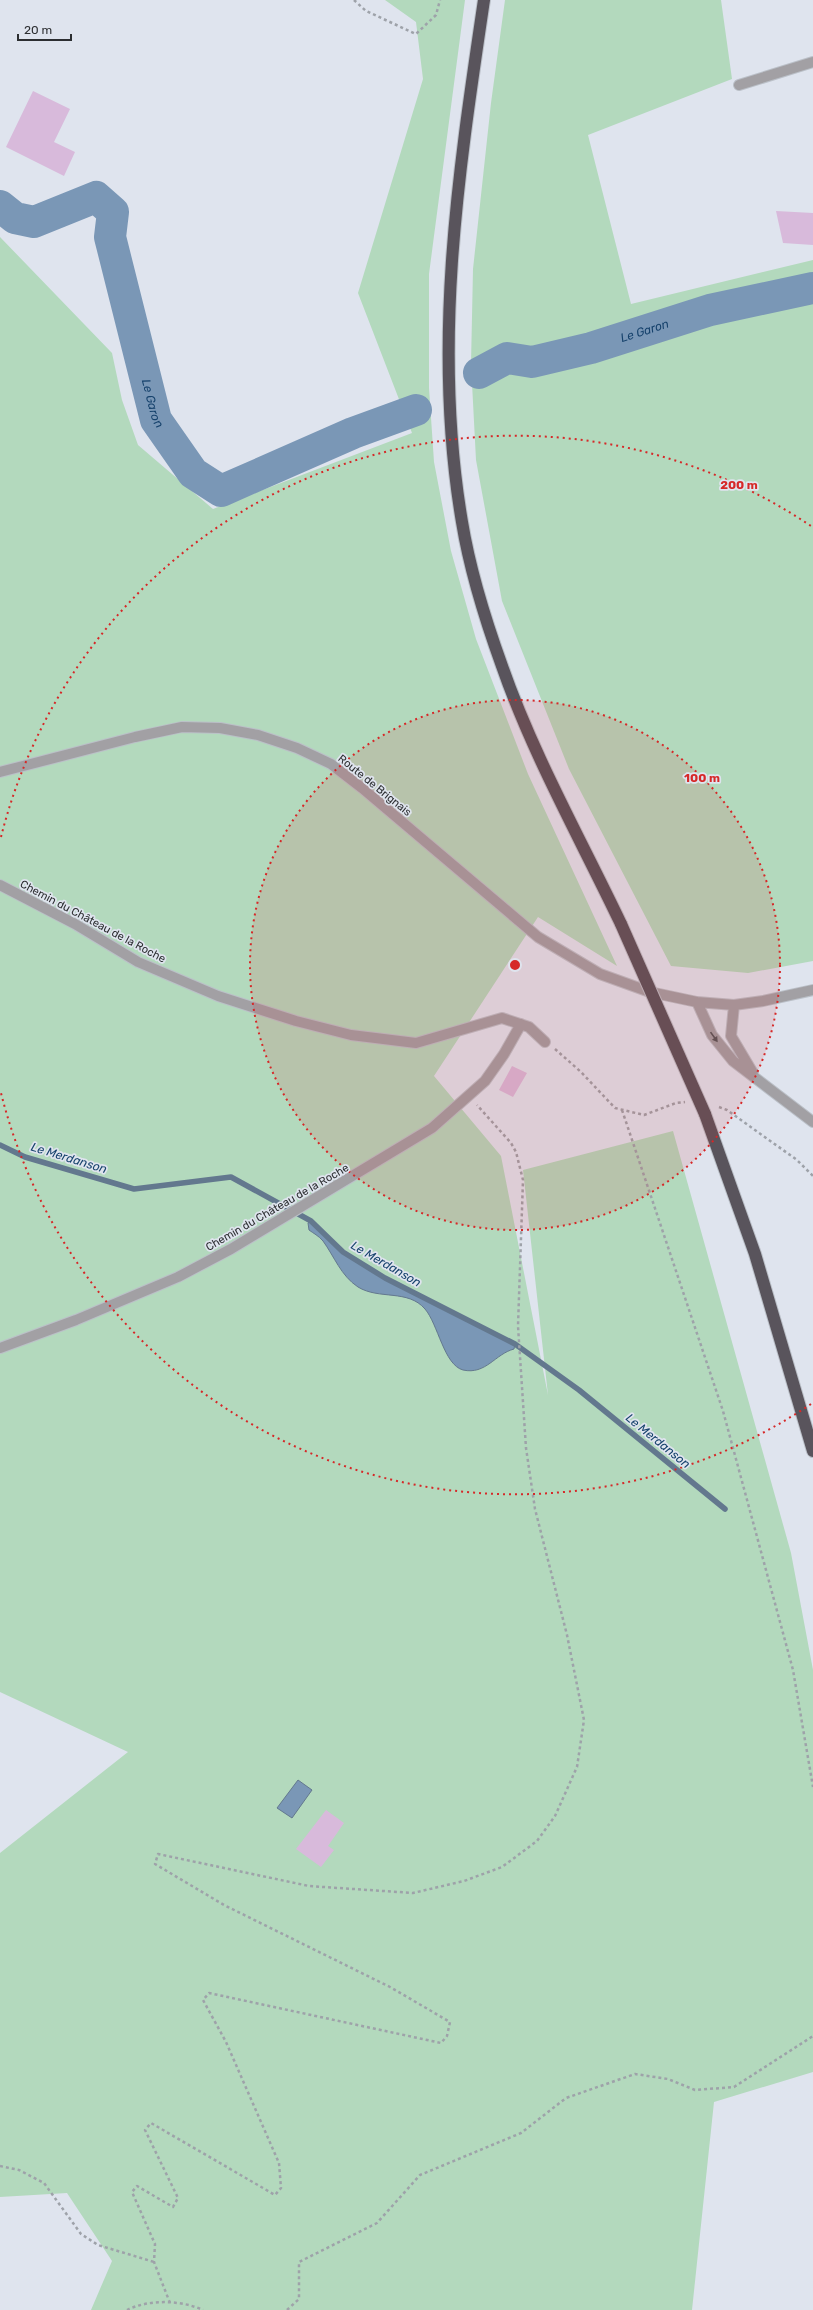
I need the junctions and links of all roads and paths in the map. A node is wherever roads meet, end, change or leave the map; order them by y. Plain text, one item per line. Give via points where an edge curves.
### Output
1 (354, 0) edge
2 (440, 0) edge
3 (484, 0) edge
4 (813, 62) edge
5 (739, 85) dead end
6 (0, 772) edge
7 (0, 885) edge
8 (813, 990) edge
9 (697, 1002) junction
10 (734, 1005) junction
11 (521, 1024) junction
12 (545, 1042) joint
13 (760, 1082) junction
14 (468, 1096) junction
15 (688, 1102) dead end
16 (622, 1110) junction
17 (709, 1110) junction
18 (813, 1122) edge
19 (813, 1176) edge
20 (0, 1348) edge
21 (813, 1451) edge
22 (813, 1787) edge
23 (813, 2036) edge
24 (0, 2166) edge
25 (154, 2262) junction
26 (170, 2303) junction
27 (127, 2310) edge
28 (203, 2310) edge
29 (288, 2310) edge

1 - 2 path via 366,11 416,34 436,15
3 - 17 highway, bridge via 461,162 450,272 447,371 455,475 462,525 502,667 537,752
4 - 5 street
6 - 9 street, Route de Brignais via 182,727 220,728 258,735 297,748 331,764 538,937 600,974 650,992
7 - 11 street, Chemin du Château de la Roche via 75,924 138,962 218,996 296,1022 351,1035 416,1043 502,1018
8 - 10 street, Route de Brignais
9 - 10 street, Route de Brignais
9 -> 13 street via 712,1036 733,1061
10 - 13 street via 731,1036 740,1055
11 - 12 street, Chemin du Château de la Roche via 529,1027
11 - 14 street, Chemin du Château de la Roche via 485,1081
12 - 16 path via 581,1072 616,1108
13 - 18 street
14 - 20 street, Chemin du Château de la Roche via 432,1128 178,1277 76,1320
14 - 25 path via 511,1143 523,1180 518,1326 526,1448 535,1509 567,1635 584,1720 577,1767 555,1816 537,1842 502,1867 464,1882 413,1893 309,1886 158,1854 155,1864 224,1905 390,1987 450,2022 447,2036 441,2043 209,1993 203,2000 226,2042 279,2163 281,2188 275,2195 151,2123 146,2130 178,2198 172,2207 137,2186 132,2192 156,2244
15 - 16 path via 676,1103 644,1115
16 - 22 path via 723,1411 793,1670
17 - 19 path via 727,1110 797,1160
17 - 21 highway via 787,1357
23 - 29 path via 734,2086 695,2090 668,2079 635,2074 566,2098 521,2133 420,2175 377,2223 299,2262 299,2299
24 - 25 path via 19,2170 44,2183 81,2234 98,2245
25 - 26 path
26 - 27 path via 140,2303
26 - 28 path via 189,2303

